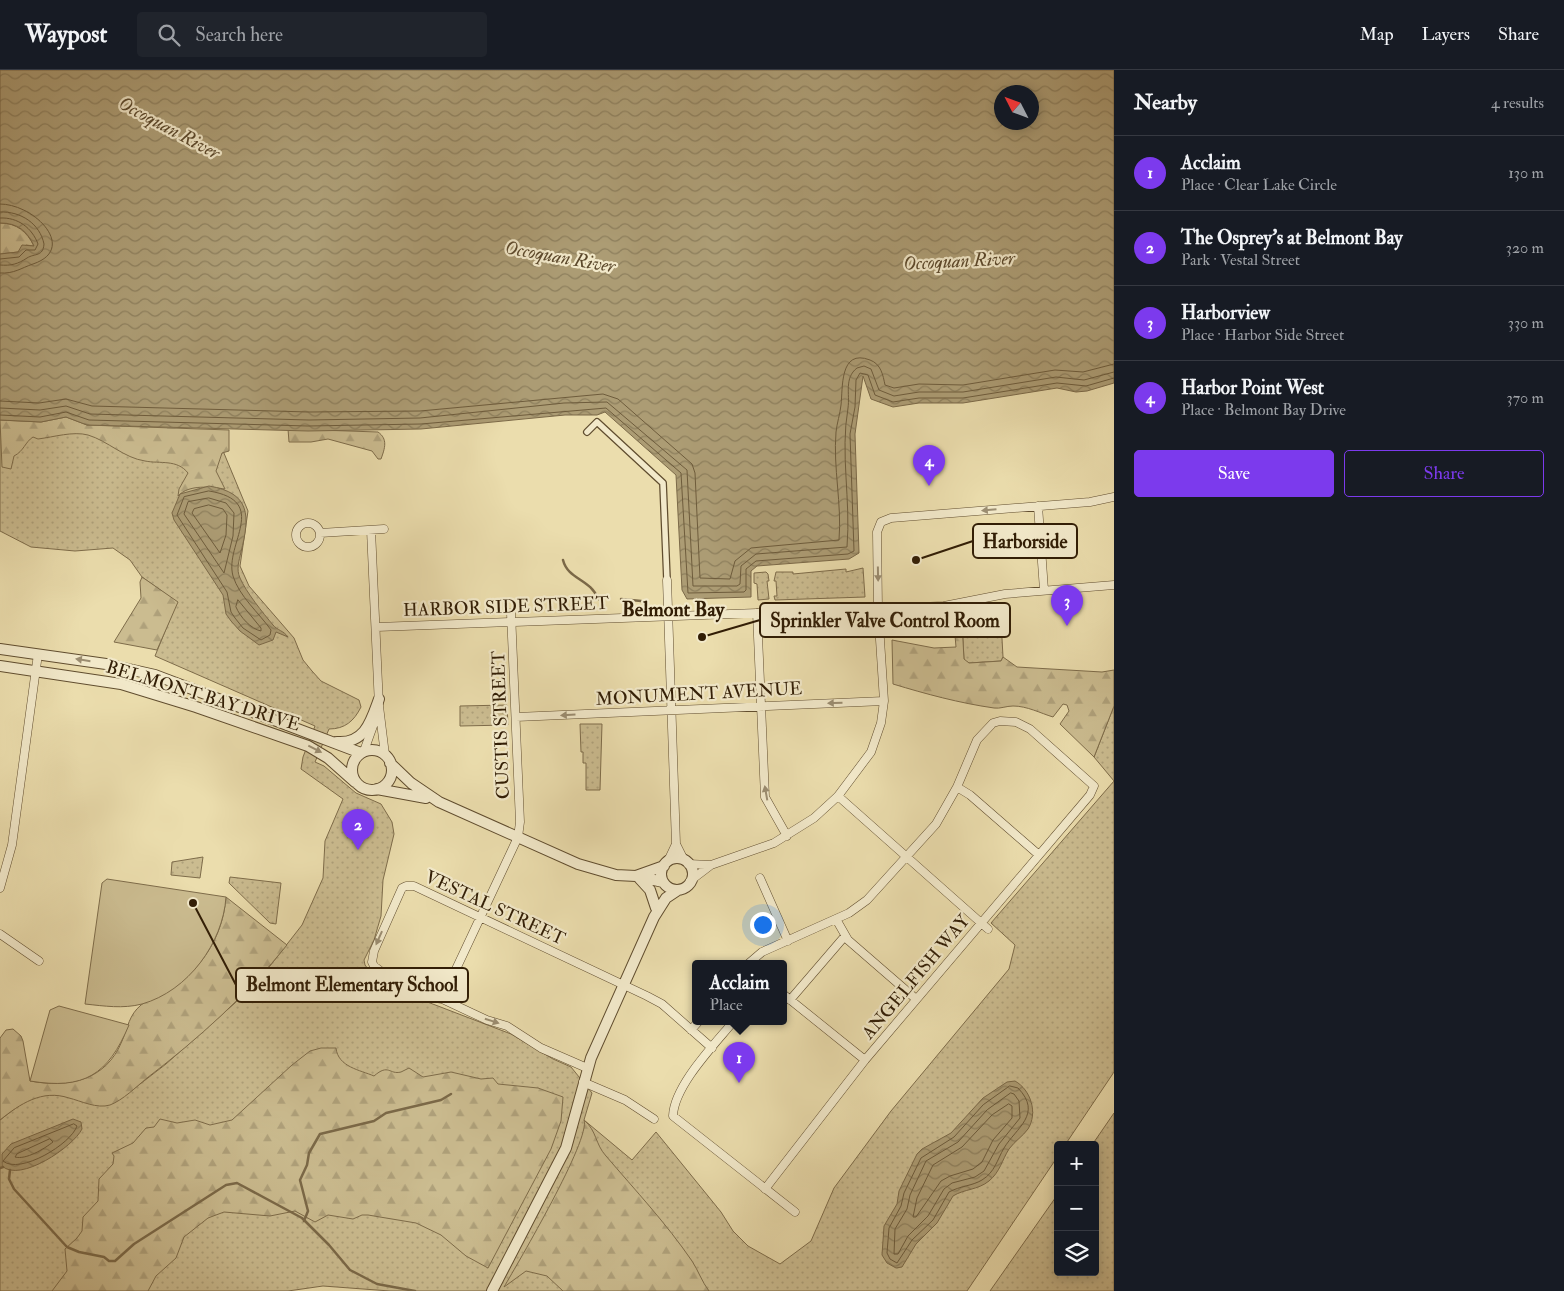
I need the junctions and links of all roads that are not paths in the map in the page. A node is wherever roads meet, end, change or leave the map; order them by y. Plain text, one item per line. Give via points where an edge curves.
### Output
1 (587, 432) dead end
2 (1114, 498) edge
3 (1038, 506) junction
4 (384, 529) dead end
5 (372, 530) junction
6 (320, 533) dead end
7 (667, 580) joint
8 (1114, 586) edge
9 (1044, 590) junction
10 (878, 609) junction
11 (512, 613) dead end
12 (757, 613) junction
13 (668, 616) junction
14 (512, 622) junction
15 (377, 627) junction
16 (0, 649) edge
17 (38, 654) junction
18 (0, 666) edge
19 (36, 670) junction
20 (884, 701) junction
21 (379, 703) junction
22 (762, 706) junction
23 (671, 710) junction
24 (516, 718) junction
25 (329, 740) junction
26 (362, 752) junction
27 (388, 759) junction
28 (355, 782) junction
29 (957, 787) junction
30 (377, 789) junction
31 (838, 796) junction
32 (439, 802) junction
33 (787, 836) junction
34 (518, 837) junction
35 (676, 844) junction
36 (1039, 855) junction
37 (907, 858) junction
38 (686, 862) junction
39 (666, 863) junction
40 (711, 865) junction
41 (636, 876) junction
42 (760, 878) dead end
43 (690, 881) junction
44 (664, 884) junction
45 (0, 888) edge
46 (678, 890) junction
47 (655, 912) junction
48 (480, 917) junction
49 (836, 919) junction
50 (981, 923) junction
51 (988, 929) dead end
52 (0, 934) edge
53 (845, 936) junction
54 (788, 941) junction
55 (753, 960) edge
56 (39, 961) dead end
57 (623, 984) junction
58 (787, 997) edge
59 (442, 999) junction
60 (916, 999) junction
61 (790, 1000) junction
62 (695, 1025) edge
63 (731, 1025) edge
64 (691, 1030) junction
65 (712, 1048) junction
66 (865, 1060) junction
67 (587, 1068) junction
68 (583, 1082) junction
69 (654, 1119) dead end
70 (765, 1189) junction
71 (794, 1212) dead end
72 (492, 1291) edge

1 - 7 street via 597,422 663,483
2 - 3 street, BELMONT BAY DRIVE
3 - 9 street
3 -> 10 street, BELMONT BAY DRIVE via 884,520 877,532
4 - 5 street
5 - 6 street
5 - 15 street
7 - 13 street
8 - 9 street, HARBOR SIDE STREET
9 - 10 street, HARBOR SIDE STREET via 944,606
10 - 12 street, HARBOR SIDE STREET
10 - 20 street, BELMONT BAY DRIVE
11 - 14 street, CUSTIS STREET
12 - 13 street, HARBOR SIDE STREET
12 - 22 street
13 - 14 street, HARBOR SIDE STREET
13 - 23 street
14 - 15 street, HARBOR SIDE STREET
14 - 24 street, CUSTIS STREET
15 - 21 street
16 - 17 street, BELMONT BAY DRIVE
17 - 19 street
25 -> 17 street, BELMONT BAY DRIVE via 155,675
18 - 19 street, BELMONT BAY DRIVE
19 -> 28 street, BELMONT BAY DRIVE via 129,686 298,741 328,758
19 - 45 street via 12,845
20 -> 22 street, MONUMENT AVENUE
20 - 31 street, BELMONT BAY DRIVE via 880,729 871,752
21 - 25 street via 371,723 362,734 348,742
21 - 26 street
21 - 27 street
22 - 23 street, MONUMENT AVENUE
33 -> 22 street via 765,797
23 -> 24 street, MONUMENT AVENUE
23 - 35 street
24 - 34 street, CUSTIS STREET
25 - 26 street, BELMONT BAY DRIVE
26 - 27 street, BELMONT BAY DRIVE via 377,750
26 - 28 street via 352,766
27 - 30 street via 390,779
27 - 32 street, BELMONT BAY DRIVE via 411,783
28 - 30 street, BELMONT BAY DRIVE via 363,788
29 - 36 street
29 - 36 street, ANGELFISH WAY via 977,740 989,726 1000,721 1016,722 1030,729 1094,788
29 - 37 street via 932,829
30 - 32 street, BELMONT BAY DRIVE
31 - 33 street, BELMONT BAY DRIVE
31 - 37 street
32 - 34 street, BELMONT BAY DRIVE
33 - 40 street, BELMONT BAY DRIVE via 760,850
34 - 41 street, BELMONT BAY DRIVE via 591,869
34 - 48 street
35 - 38 street
35 - 39 street
36 - 50 street, ANGELFISH WAY
37 - 49 street via 862,905
37 - 50 street
38 - 39 street, BELMONT BAY DRIVE via 675,859
38 - 40 street, BELMONT BAY DRIVE
38 - 43 street via 692,872
39 - 41 street, BELMONT BAY DRIVE
39 - 44 street via 661,875
40 - 43 street, BELMONT BAY DRIVE
41 - 44 street, BELMONT BAY DRIVE
41 - 47 street via 650,890
42 - 54 street
43 - 46 street, BELMONT BAY DRIVE
44 - 46 street, BELMONT BAY DRIVE
44 - 47 street
46 - 47 street via 667,897
47 - 57 street
48 - 57 street, VESTAL STREET
48 - 59 street
48 -> 59 street, VESTAL STREET via 410,885 402,888 399,894 372,962 395,982 427,997
49 - 53 street
49 - 54 street
50 - 51 street
50 - 60 street, ANGELFISH WAY
52 - 56 street
53 - 60 street
53 - 61 street
54 - 55 street via 762,952
57 - 64 street, VESTAL STREET via 662,1004
57 - 67 street
58 - 61 street
59 -> 67 street, VESTAL STREET via 507,1026 542,1048
60 - 66 street, ANGELFISH WAY
61 - 66 street
62 - 64 street
63 - 65 street
64 - 65 street, VESTAL STREET
65 - 70 street via 688,1080 673,1108 673,1116
66 - 70 street, ANGELFISH WAY
67 - 68 street
68 - 69 street via 625,1100
68 - 72 street via 566,1148
70 - 71 street

